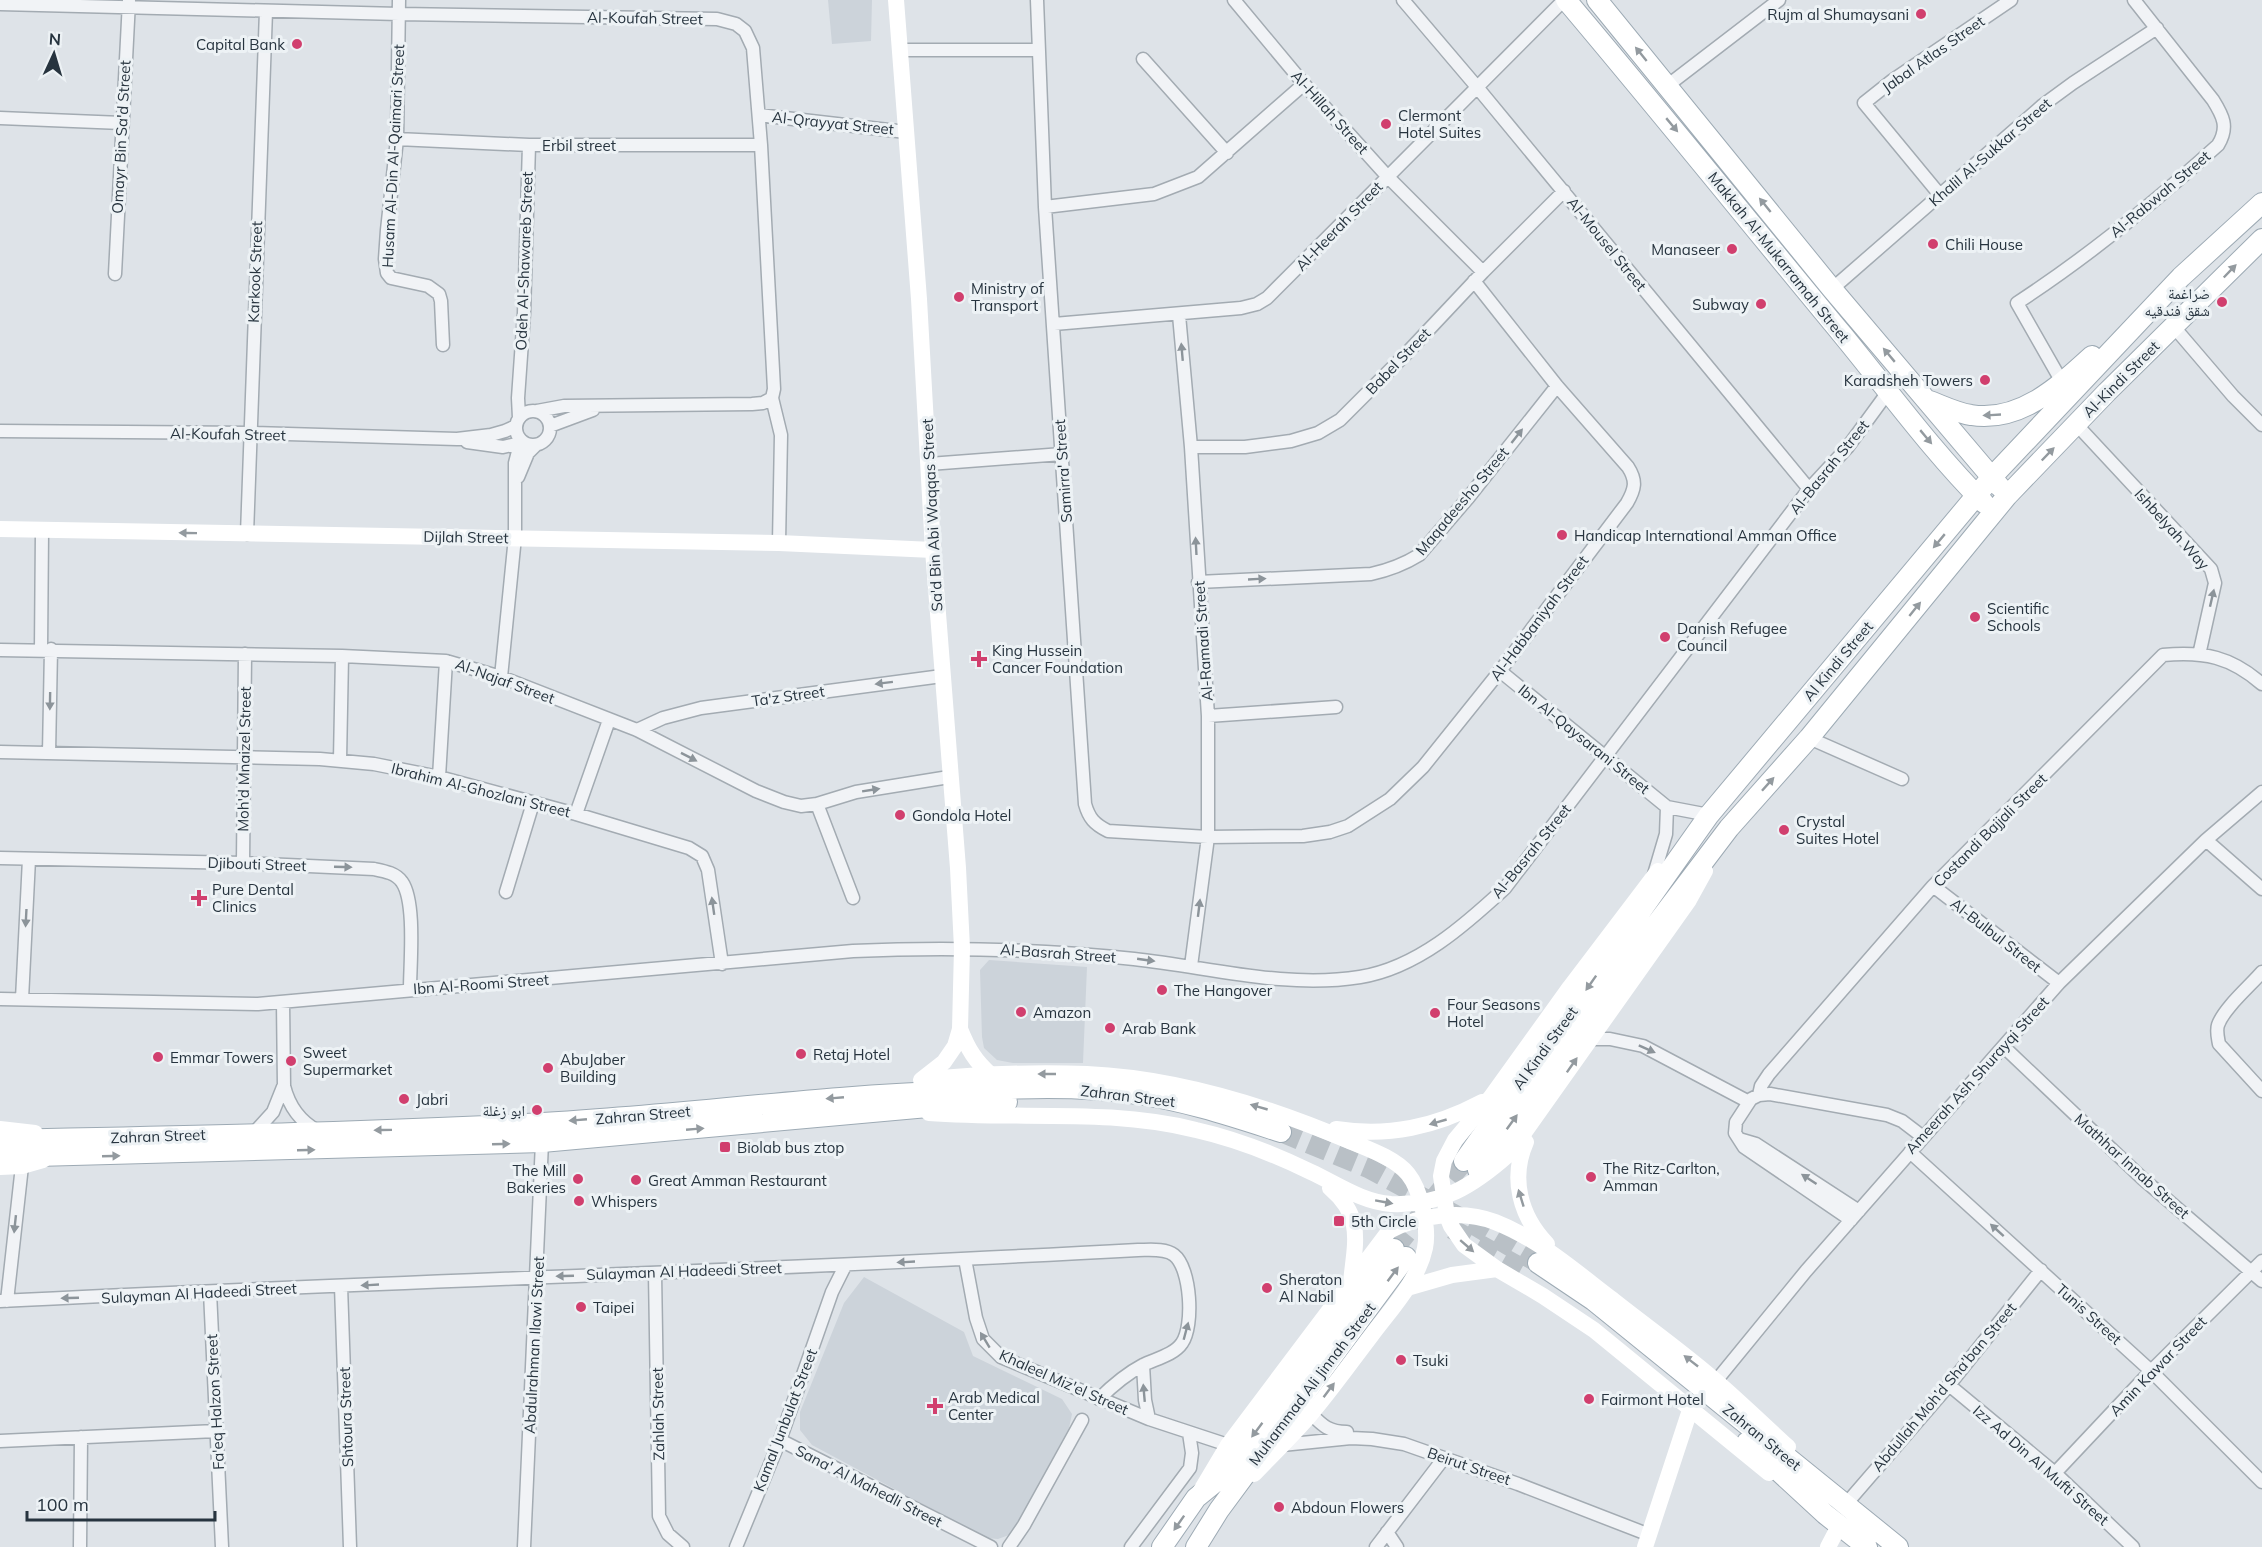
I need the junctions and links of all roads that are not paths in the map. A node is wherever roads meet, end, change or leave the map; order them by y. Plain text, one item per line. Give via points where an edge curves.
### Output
1 (399, 0) edge
2 (896, 0) edge
3 (1037, 0) edge
4 (1234, 0) edge
5 (1402, 0) edge
6 (1565, 0) edge
7 (1597, 0) edge
8 (1779, 0) edge
9 (2011, 0) edge
10 (2134, 0) edge
11 (0, 4) edge
12 (129, 4) edge
13 (266, 11) junction
14 (399, 14) junction
15 (2157, 28) junction
16 (900, 50) junction
17 (1038, 50) junction
18 (1143, 59) dead end
19 (1304, 84) junction
20 (1667, 86) junction
21 (1477, 87) junction
22 (759, 115) junction
23 (0, 118) edge
24 (122, 123) junction
25 (906, 132) junction
26 (397, 139) junction
27 (529, 145) junction
28 (761, 145) junction
29 (1227, 153) junction
30 (1387, 176) junction
31 (1564, 191) junction
32 (1940, 195) junction
33 (2262, 203) edge
34 (1045, 207) junction
35 (2262, 239) edge
36 (115, 274) dead end
37 (1478, 276) junction
38 (1832, 289) junction
39 (1179, 315) junction
40 (2144, 316) junction
41 (1054, 324) junction
42 (2174, 327) junction
43 (443, 345) dead end
44 (519, 378) junction
45 (2062, 382) junction
46 (1557, 386) junction
47 (1888, 392) junction
48 (772, 398) junction
49 (1927, 400) junction
50 (600, 407) junction
51 (536, 411) junction
52 (517, 422) junction
53 (2076, 424) junction
54 (2262, 425) edge
55 (550, 426) junction
56 (0, 431) edge
57 (249, 433) junction
58 (457, 439) junction
59 (521, 439) junction
60 (536, 445) junction
61 (1191, 447) junction
62 (1062, 454) junction
63 (929, 464) junction
64 (1991, 478) junction
65 (516, 481) junction
66 (1809, 489) junction
67 (1977, 496) junction
68 (2007, 496) junction
69 (1993, 513) junction
70 (0, 529) edge
71 (42, 531) junction
72 (247, 534) junction
73 (514, 537) junction
74 (779, 543) junction
75 (933, 550) junction
76 (1198, 582) junction
77 (46, 649) junction
78 (0, 650) edge
79 (245, 654) junction
80 (2199, 655) junction
81 (342, 656) junction
82 (446, 661) junction
83 (1500, 671) junction
84 (942, 676) junction
85 (501, 677) junction
86 (2262, 684) edge
87 (1336, 707) dead end
88 (1208, 716) junction
89 (609, 720) junction
90 (637, 730) junction
91 (1809, 738) junction
92 (0, 752) edge
93 (49, 753) junction
94 (1606, 755) junction
95 (244, 757) junction
96 (340, 760) junction
97 (439, 777) junction
98 (949, 777) junction
99 (1902, 779) dead end
100 (2262, 792) edge
101 (533, 803) junction
102 (817, 804) junction
103 (1667, 807) junction
104 (576, 814) junction
105 (1709, 815) junction
106 (1729, 828) junction
107 (1208, 837) junction
108 (2206, 840) junction
109 (0, 858) edge
110 (28, 859) junction
111 (243, 863) junction
112 (1653, 878) junction
113 (1933, 886) junction
114 (2262, 889) edge
115 (506, 892) dead end
116 (853, 898) dead end
117 (962, 948) junction
118 (722, 964) junction
119 (1191, 966) junction
120 (2262, 972) edge
121 (2059, 983) junction
122 (410, 989) junction
123 (0, 999) edge
124 (22, 999) junction
125 (283, 1002) junction
126 (960, 1029) junction
127 (1590, 1039) junction
128 (2004, 1047) junction
129 (991, 1075) junction
130 (921, 1080) junction
131 (284, 1086) junction
132 (2262, 1091) edge
133 (1491, 1097) junction
134 (1754, 1098) junction
135 (894, 1102) junction
136 (1538, 1113) junction
137 (1315, 1126) junction
138 (0, 1129) edge
139 (319, 1131) junction
140 (254, 1133) junction
141 (1279, 1137) tunnel mouth
142 (1923, 1137) junction
143 (65, 1139) junction
144 (0, 1140) edge
145 (542, 1143) junction
146 (1910, 1152) junction
147 (0, 1157) edge
148 (52, 1157) junction
149 (22, 1166) junction
150 (0, 1167) edge
151 (1312, 1172) junction
152 (1444, 1197) junction
153 (1421, 1202) junction
154 (1447, 1215) junction
155 (1855, 1216) junction
156 (1426, 1220) junction
157 (965, 1259) junction
158 (2262, 1261) edge
159 (1565, 1263) junction
160 (826, 1266) junction
161 (845, 1266) junction
162 (1497, 1269) junction
163 (2041, 1270) junction
164 (2252, 1271) junction
165 (655, 1273) junction
166 (538, 1277) junction
167 (2262, 1281) edge
168 (1352, 1283) junction
169 (341, 1286) junction
170 (1407, 1288) junction
171 (210, 1292) junction
172 (832, 1292) junction
173 (3, 1301) edge
174 (1143, 1365) junction
175 (2151, 1371) junction
176 (1716, 1381) junction
177 (1949, 1385) junction
178 (1099, 1399) junction
179 (1690, 1410) junction
180 (1311, 1414) junction
181 (1149, 1419) junction
182 (1082, 1420) dead end
183 (216, 1431) junction
184 (1189, 1433) junction
185 (81, 1437) junction
186 (780, 1440) junction
187 (0, 1441) edge
188 (1406, 1441) junction
189 (1228, 1445) junction
190 (1282, 1445) junction
191 (1444, 1458) junction
192 (2055, 1473) junction
193 (1519, 1480) junction
194 (2262, 1482) edge
195 (1825, 1487) junction
196 (1196, 1498) junction
197 (1846, 1504) junction
198 (1219, 1510) junction
199 (1832, 1520) junction
200 (1388, 1532) junction
201 (1647, 1536) edge
202 (80, 1547) edge
203 (222, 1547) edge
204 (350, 1547) edge
205 (524, 1547) edge
206 (683, 1547) edge
207 (736, 1547) edge
208 (992, 1547) edge
209 (1009, 1547) edge
210 (1131, 1547) edge
211 (1161, 1547) edge
212 (1196, 1547) edge
213 (1376, 1547) edge
214 (1397, 1547) edge
215 (1828, 1547) edge
216 (1867, 1547) edge
217 (1898, 1547) edge
218 (2133, 1547) edge

1 - 14 street, Husam Al-Din Al-Qaimari Street
2 - 16 main road, Sa'd Bin Abi Waqqas Street
3 - 17 street, Samirra' Street
4 - 19 street, Al-Hillah Street
5 - 21 street, Al-Mousel Street
6 - 21 street, Al-Heerah Street
6 -> 47 main road, Makkah Al-Mukarramah Street via 1707,167
20 -> 7 main road, Makkah Al-Mukarramah Street
8 - 20 street
9 - 32 street, Jabal Atlas Street via 1864,103
10 - 15 street, Al-Rabwah Street
11 - 12 street, Al-Koufah Street
12 - 13 street, Al-Koufah Street
12 - 24 street, Omayr Bin Sa'd Street
13 - 14 street, Al-Koufah Street
13 - 57 street, Karkook Street
14 - 22 street, Al-Koufah Street via 728,21 750,39
14 - 26 street, Husam Al-Din Al-Qaimari Street
15 - 32 street, Khalil Al-Sukkar Street via 2043,105
15 - 45 street, Al-Rabwah Street via 2221,113 2224,134 2218,145 2161,196 2017,303
16 - 17 street
16 - 25 main road, Sa'd Bin Abi Waqqas Street
17 - 34 street, Samirra' Street
18 - 29 street
19 - 29 street
19 - 30 street, Al-Hillah Street
38 -> 20 main road, Makkah Al-Mukarramah Street
21 - 30 street, Al-Heerah Street
21 - 31 street, Al-Mousel Street
22 - 25 street, Al-Qrayyat Street
22 - 28 street, Al-Koufah Street
23 - 24 street
24 - 36 street, Omayr Bin Sa'd Street
25 - 63 main road, Sa'd Bin Abi Waqqas Street
26 - 27 street, Erbil street
26 - 43 street, Husam Al-Din Al-Qaimari Street via 387,230 387,273 391,278 428,286 439,294
27 - 28 street, Erbil street
27 - 44 street, Odeh Al-Shawareb Street
28 - 48 street, Al-Koufah Street
29 - 34 street via 1198,177 1171,189
30 - 37 street, Al-Hillah Street
30 - 39 street, Al-Heerah Street via 1267,298 1241,308
31 - 37 street, Babel Street
31 - 66 street, Al-Mousel Street
32 - 38 street, Khalil Al-Sukkar Street
33 - 40 main road, Al Kindi Street
34 - 41 street, Samirra' Street
42 -> 35 main road, Al-Kindi Street
37 - 46 street, Al-Habbaniyah Street
37 - 61 street, Babel Street via 1340,420 1318,433 1291,441 1245,447
49 -> 38 main road, Makkah Al-Mukarramah Street
39 - 41 street, Al-Heerah Street
61 -> 39 street, Al-Ramadi Street
40 - 45 main road
40 - 64 main road, Al Kindi Street
41 - 62 street, Samirra' Street
42 - 53 main road, Al-Kindi Street
42 - 54 street
44 - 51 street
44 - 52 street, Odeh Al-Shawareb Street
45 -> 49 main road via 2019,411 1995,416 1971,415
76 -> 46 street, Maqadeesho Street via 1371,574 1409,562 1468,498
46 - 83 street, Al-Habbaniyah Street via 1628,467 1635,485 1627,503
47 - 66 street, Al-Basrah Street via 1847,448
47 -> 67 main road, Makkah Al-Mukarramah Street
48 - 50 street via 752,404
48 - 74 street, Al-Koufah Street via 781,435
49 - 64 main road, Makkah Al-Mukarramah Street
50 - 51 street via 564,406
50 - 55 street
51 - 52 street via 527,412
51 - 55 street via 546,416
52 - 58 street, Al-Koufah Street via 491,435
52 - 59 street
68 -> 53 main road, Al-Kindi Street
80 -> 53 street, Ishbelyah Way via 2215,583 2211,569
55 - 60 street via 548,436
56 - 57 street, Al-Koufah Street
57 - 58 street, Al-Koufah Street
57 - 72 street, Karkook Street
58 - 59 street, Al-Koufah Street via 503,447
59 - 60 street
59 - 65 street via 516,455
60 - 65 street via 523,462
76 -> 61 street, Al-Ramadi Street
62 - 63 street
62 - 107 street, Samirra' Street via 1085,804 1089,816 1108,831
63 - 75 main road, Sa'd Bin Abi Waqqas Street
64 - 67 main road, Al Kindi Street
64 - 68 main road, Makkah Al-Mukarramah Street
65 - 73 street
66 - 94 street, Al-Basrah Street
67 - 69 main road, Makkah Al-Mukarramah Street
67 -> 105 main road, Al Kindi Street
68 - 69 main road, Al Kindi Street
91 -> 69 main road, Al Kindi Street
70 - 71 main road, Dijlah Street
72 -> 71 main road, Dijlah Street
71 - 77 street
72 - 73 main road, Dijlah Street
73 - 74 main road, Dijlah Street
73 - 85 street
74 - 75 main road, Dijlah Street
75 - 84 main road, Sa'd Bin Abi Waqqas Street
76 - 88 street, Al-Ramadi Street
77 - 78 street, Al-Najaf Street
77 - 79 street, Al-Najaf Street
77 -> 93 street
79 - 81 street, Al-Najaf Street
79 - 95 street, Moh'd Mnaizel Street
80 - 86 street, Costandi Bajjali Street via 2222,658
80 - 113 street, Costandi Bajjali Street via 2163,655
81 - 82 street, Al-Najaf Street
81 - 96 street
82 - 85 street, Al-Najaf Street
82 - 97 street
83 - 94 street, Ibn Al-Qaysarani Street
83 - 107 street, Al-Habbaniyah Street via 1423,767 1390,799 1348,826 1303,836
84 -> 90 street, Ta'z Street via 701,708
84 - 98 main road, Sa'd Bin Abi Waqqas Street
85 - 89 street, Al-Najaf Street
87 - 88 street
88 - 107 street, Al-Ramadi Street
89 - 90 street, Al-Najaf Street
89 - 104 street
90 -> 102 street, Al-Najaf Street via 756,791 801,806
91 - 99 street
106 -> 91 main road, Al Kindi Street
92 - 93 street, Ibrahim Al-Ghozlani Street
93 - 95 street, Ibrahim Al-Ghozlani Street
94 - 103 street, Ibn Al-Qaysarani Street
94 - 119 street, Al-Basrah Street via 1505,888 1466,924 1408,961 1361,977 1308,982
95 - 96 street, Ibrahim Al-Ghozlani Street
95 - 111 street, Moh'd Mnaizel Street
96 - 97 street, Ibrahim Al-Ghozlani Street
97 - 101 street, Ibrahim Al-Ghozlani Street
102 -> 98 street, Al-Najaf Street via 856,792
98 - 117 main road, Sa'd Bin Abi Waqqas Street
100 - 108 street, Ameerah Ash Shurayqi Street
101 - 104 street, Ibrahim Al-Ghozlani Street
101 - 115 street
102 - 116 street
103 - 105 street, Ibn Al-Qaysarani Street
103 - 112 street via 1666,834
118 -> 104 street, Ibrahim Al-Ghozlani Street via 708,870 702,856 689,848
105 -> 106 main road, Al Kindi Street via 1471,1165
105 - 112 main road via 1687,833
106 - 127 main road via 1689,900
119 -> 107 street, Al-Ramadi Street
108 - 114 street
108 - 121 street, Ameerah Ash Shurayqi Street
109 - 110 street, Djibouti Street
110 - 111 street, Djibouti Street
110 -> 124 street
111 -> 122 street, Djibouti Street via 374,869 391,873 402,881 410,911
112 - 133 main road
113 - 121 street, Al-Bulbul Street
113 - 134 street, Costandi Bajjali Street via 1769,1074
117 - 118 street, Ibn Al-Roomi Street via 853,951
117 -> 119 street, Al-Basrah Street via 1050,951
117 - 126 main road, Sa'd Bin Abi Waqqas Street
118 - 122 street, Ibn Al-Roomi Street
120 - 132 street via 2224,1014 2217,1035 2219,1044
121 - 128 street, Ameerah Ash Shurayqi Street
122 - 125 street, Ibn Al-Roomi Street
123 - 124 street, Ibn Al-Roomi Street
124 - 125 street, Ibn Al-Roomi Street
125 - 131 street
126 - 129 main road, Sa'd Bin Abi Waqqas Street via 968,1050
126 - 130 main road, Sa'd Bin Abi Waqqas Street via 944,1062
127 -> 134 street via 1643,1046
136 -> 127 main road
128 - 142 street, Ameerah Ash Shurayqi Street
128 - 164 street, Mathhar Innab Street via 2144,1179
129 - 130 main road
137 -> 129 main road via 1211,1094 1148,1081 1088,1074
130 - 135 main road
131 - 139 street via 296,1113
131 - 140 street via 273,1112
133 -> 137 main road via 1457,1115 1409,1129 1373,1132
133 - 152 main road via 1448,1151 1441,1176
134 - 142 street via 1770,1094 1887,1115
134 - 155 street, Costandi Bajjali Street via 1735,1126 1739,1139 1756,1144
135 -> 139 main road, Zahran Street via 546,1123
135 - 141 main road, Zahran Street via 1130,1104
145 -> 135 main road, Zahran Street
135 - 151 main road via 951,1115 1111,1116 1156,1121 1230,1138
136 - 152 main road via 1509,1155 1465,1189
159 -> 136 main road via 1533,1228 1517,1185 1518,1162
137 - 153 main road via 1392,1162 1408,1174
138 - 143 main road
139 - 140 main road, Zahran Street
140 - 143 main road, Zahran Street
142 - 146 street, Ameerah Ash Shurayqi Street
143 - 144 main road, Zahran Street
148 -> 145 main road, Zahran Street
145 - 166 street, Abdulrahman Ilawi Street
146 - 155 street, Ameerah Ash Shurayqi Street
163 -> 146 street, Tunis Street
147 - 148 main road, Zahran Street
148 - 149 main road
149 - 150 main road
149 -> 173 street
151 -> 153 main road via 1358,1196 1389,1203
151 - 168 main road via 1343,1199 1353,1218
152 - 153 main road
152 - 154 main road
153 - 156 main road
154 - 156 main road
154 - 159 main road via 1495,1221
154 -> 162 main road via 1464,1245
155 - 176 street, Ameerah Ash Shurayqi Street
156 - 168 main road, Muhammad Ali Jinnah Street via 1389,1231
156 - 170 main road, Muhammad Ali Jinnah Street via 1421,1261
157 -> 161 street, Sulayman Al Hadeedi Street
174 -> 157 street, Sulayman Al Hadeedi Street via 1170,1353 1182,1343 1188,1328 1187,1284 1182,1265 1173,1254 1148,1250
178 -> 157 street, Khaleel Miz'el Street via 1001,1357 987,1345 976,1318
158 - 164 street, Amin Kawar Street
176 -> 159 main road
160 - 161 street, Sulayman Al Hadeedi Street
160 - 165 street, Sulayman Al Hadeedi Street
160 - 172 street
161 - 172 street, Kamal Junbulat Street
162 - 170 main road via 1452,1275
162 - 179 main road via 1594,1330
163 - 175 street, Tunis Street
163 - 177 street, Abdullah Moh’d Sha’ban Street
164 - 167 street, Mathhar Innab Street
164 - 175 street, Amin Kawar Street
165 -> 166 street, Sulayman Al Hadeedi Street
165 - 206 street, Zahlah Street via 659,1516 668,1534
166 -> 169 street, Sulayman Al Hadeedi Street
166 - 205 street, Abdulrahman Ilawi Street
168 - 189 main road, Muhammad Ali Jinnah Street
169 - 171 street, Sulayman Al Hadeedi Street
169 - 204 street, Shtoura Street
180 -> 170 main road, Muhammad Ali Jinnah Street
171 -> 173 street, Sulayman Al Hadeedi Street
171 - 183 street, Fa'eq Halzon Street
172 - 186 street, Kamal Junbulat Street
174 - 178 street, Sulayman Al Hadeedi Street
181 -> 174 street
175 - 192 street, Amin Kawar Street
175 - 194 street, Tunis Street
176 - 195 main road
177 - 192 street, Izz Ad Din Al Mufti Street
177 - 197 street, Abdullah Moh’d Sha’ban Street
178 - 181 street, Khaleel Miz'el Street
179 - 199 main road
179 - 201 main road
180 - 188 street, Beirut Street via 1335,1432 1379,1434
180 - 190 main road, Muhammad Ali Jinnah Street
181 - 184 street, Khaleel Miz'el Street
182 - 209 street
183 - 185 street
183 - 203 street, Fa'eq Halzon Street
184 - 189 street, Khaleel Miz'el Street
184 - 210 street via 1190,1468
185 - 187 street
185 - 202 street
186 - 207 street, Kamal Junbulat Street
186 - 208 street, Sana' Al Mahedli Street
188 - 190 street, Beirut Street via 1351,1438
188 - 191 street, Beirut Street
188 - 193 street, Beirut Street
189 - 196 main road, Muhammad Ali Jinnah Street
190 - 198 main road, Muhammad Ali Jinnah Street
191 - 193 street, Beirut Street
191 - 200 street
192 - 218 street, Izz Ad Din Al Mufti Street
193 - 201 street, Beirut Street via 1610,1512
195 - 197 main road, Zahran Street
195 - 199 main road, Zahran Street via 1593,1300 1535,1269 1764,1456
198 -> 196 main road, Muhammad Ali Jinnah Street via 1400,1253 1222,1476
196 -> 211 main road, Muhammad Ali Jinnah Street
197 - 217 main road, Zahran Street
198 - 212 main road, Muhammad Ali Jinnah Street
199 - 215 main road
199 - 216 main road, Zahran Street
200 - 213 street
200 - 214 street

